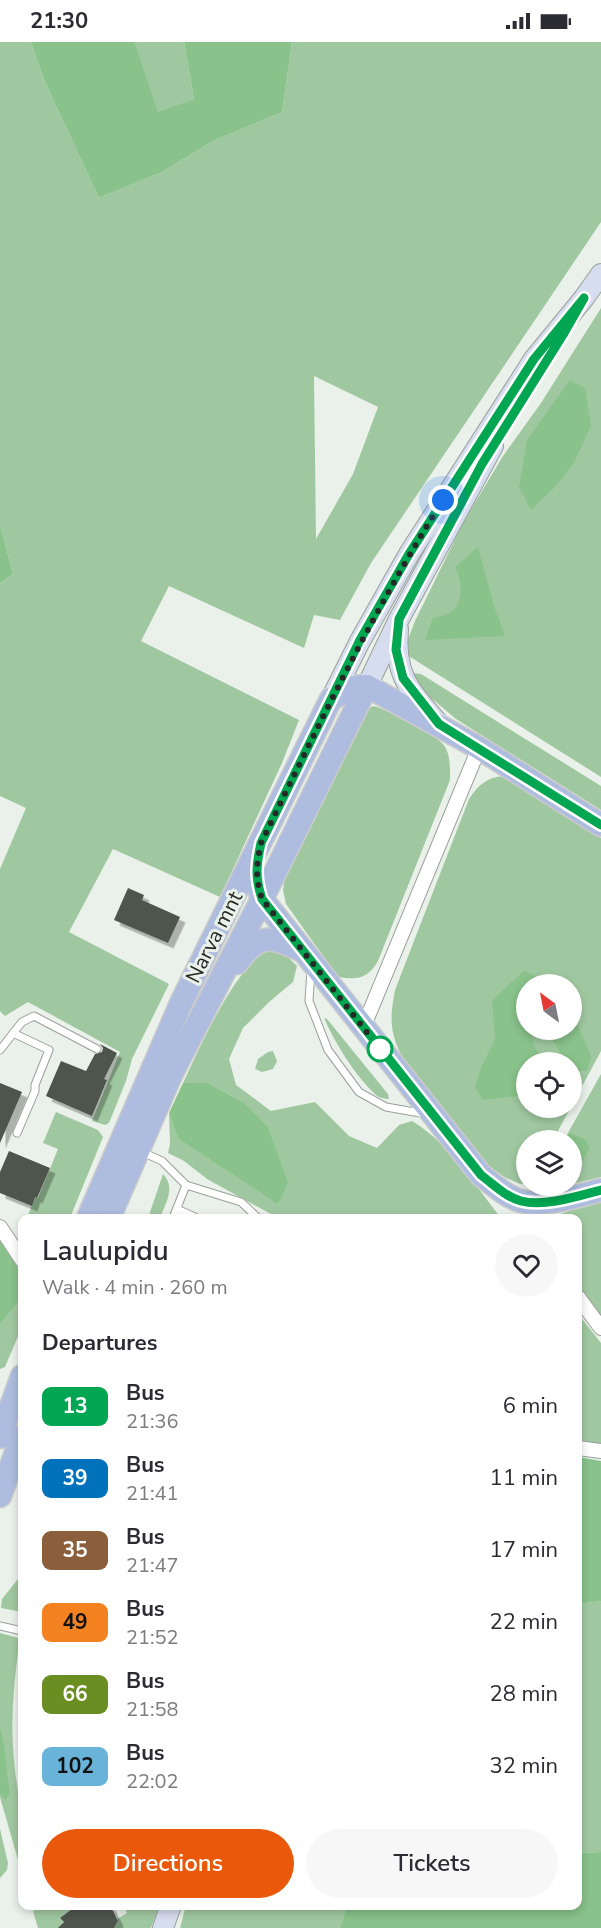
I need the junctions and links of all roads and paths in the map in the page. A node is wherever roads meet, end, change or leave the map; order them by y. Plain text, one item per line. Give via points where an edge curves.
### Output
1 (601, 273) edge
2 (584, 298) junction
3 (399, 619) junction
4 (368, 686) junction
5 (331, 699) junction
6 (439, 724) junction
7 (479, 748) junction
8 (601, 825) edge
9 (261, 843) junction
10 (262, 899) junction
11 (308, 956) junction
12 (211, 999) junction
13 (363, 1028) junction
14 (13, 1033) junction
15 (97, 1049) dead end
16 (0, 1050) edge
17 (433, 1115) junction
18 (17, 1133) dead end
19 (138, 1150) junction
20 (186, 1185) junction
21 (601, 1190) edge
22 (177, 1209) junction
23 (522, 1209) edge
24 (90, 1214) edge
25 (111, 1214) edge
26 (175, 1214) edge
27 (188, 1214) edge
28 (254, 1214) edge
29 (0, 1227) edge
30 (18, 1254) edge
31 (582, 1302) edge
32 (601, 1328) edge
33 (18, 1387) edge
34 (0, 1437) edge
35 (18, 1447) edge
36 (582, 1449) edge
37 (601, 1451) edge
38 (0, 1496) edge
39 (0, 1626) edge
40 (18, 1630) edge
41 (169, 1910) edge
42 (163, 1928) edge

1 - 2 main road, Narva mnt
2 - 3 main road, Narva mnt via 482,464
2 - 5 main road, Narva mnt via 534,359 409,554
3 - 4 main road, Narva mnt
3 - 6 main road via 399,668
4 - 5 main road via 353,687
4 - 6 main road
4 - 10 main road, Narva mnt
5 - 9 main road, Narva mnt
6 - 7 main road
7 - 8 main road
7 - 13 street
9 - 10 main road via 256,881
9 - 24 main road, Narva mnt via 182,1001
10 - 11 main road
10 - 12 main road, Narva mnt
11 - 12 main road via 277,939 261,941 243,956
11 - 13 main road
11 - 17 lane via 309,1002 328,1050 359,1092 386,1107
12 - 19 main road, Narva mnt
13 - 17 main road
14 - 15 lane via 34,1016
14 - 16 lane
14 - 18 lane via 49,1050
17 - 23 main road via 481,1175
19 - 20 lane via 162,1161
19 - 25 main road, Narva mnt
20 - 22 lane
20 - 28 lane via 241,1202
21 - 23 main road
22 - 26 lane
22 - 27 lane
29 - 30 street
31 - 32 street
33 - 34 main road
35 - 38 main road
36 - 37 street
39 - 40 lane
41 - 42 main road

